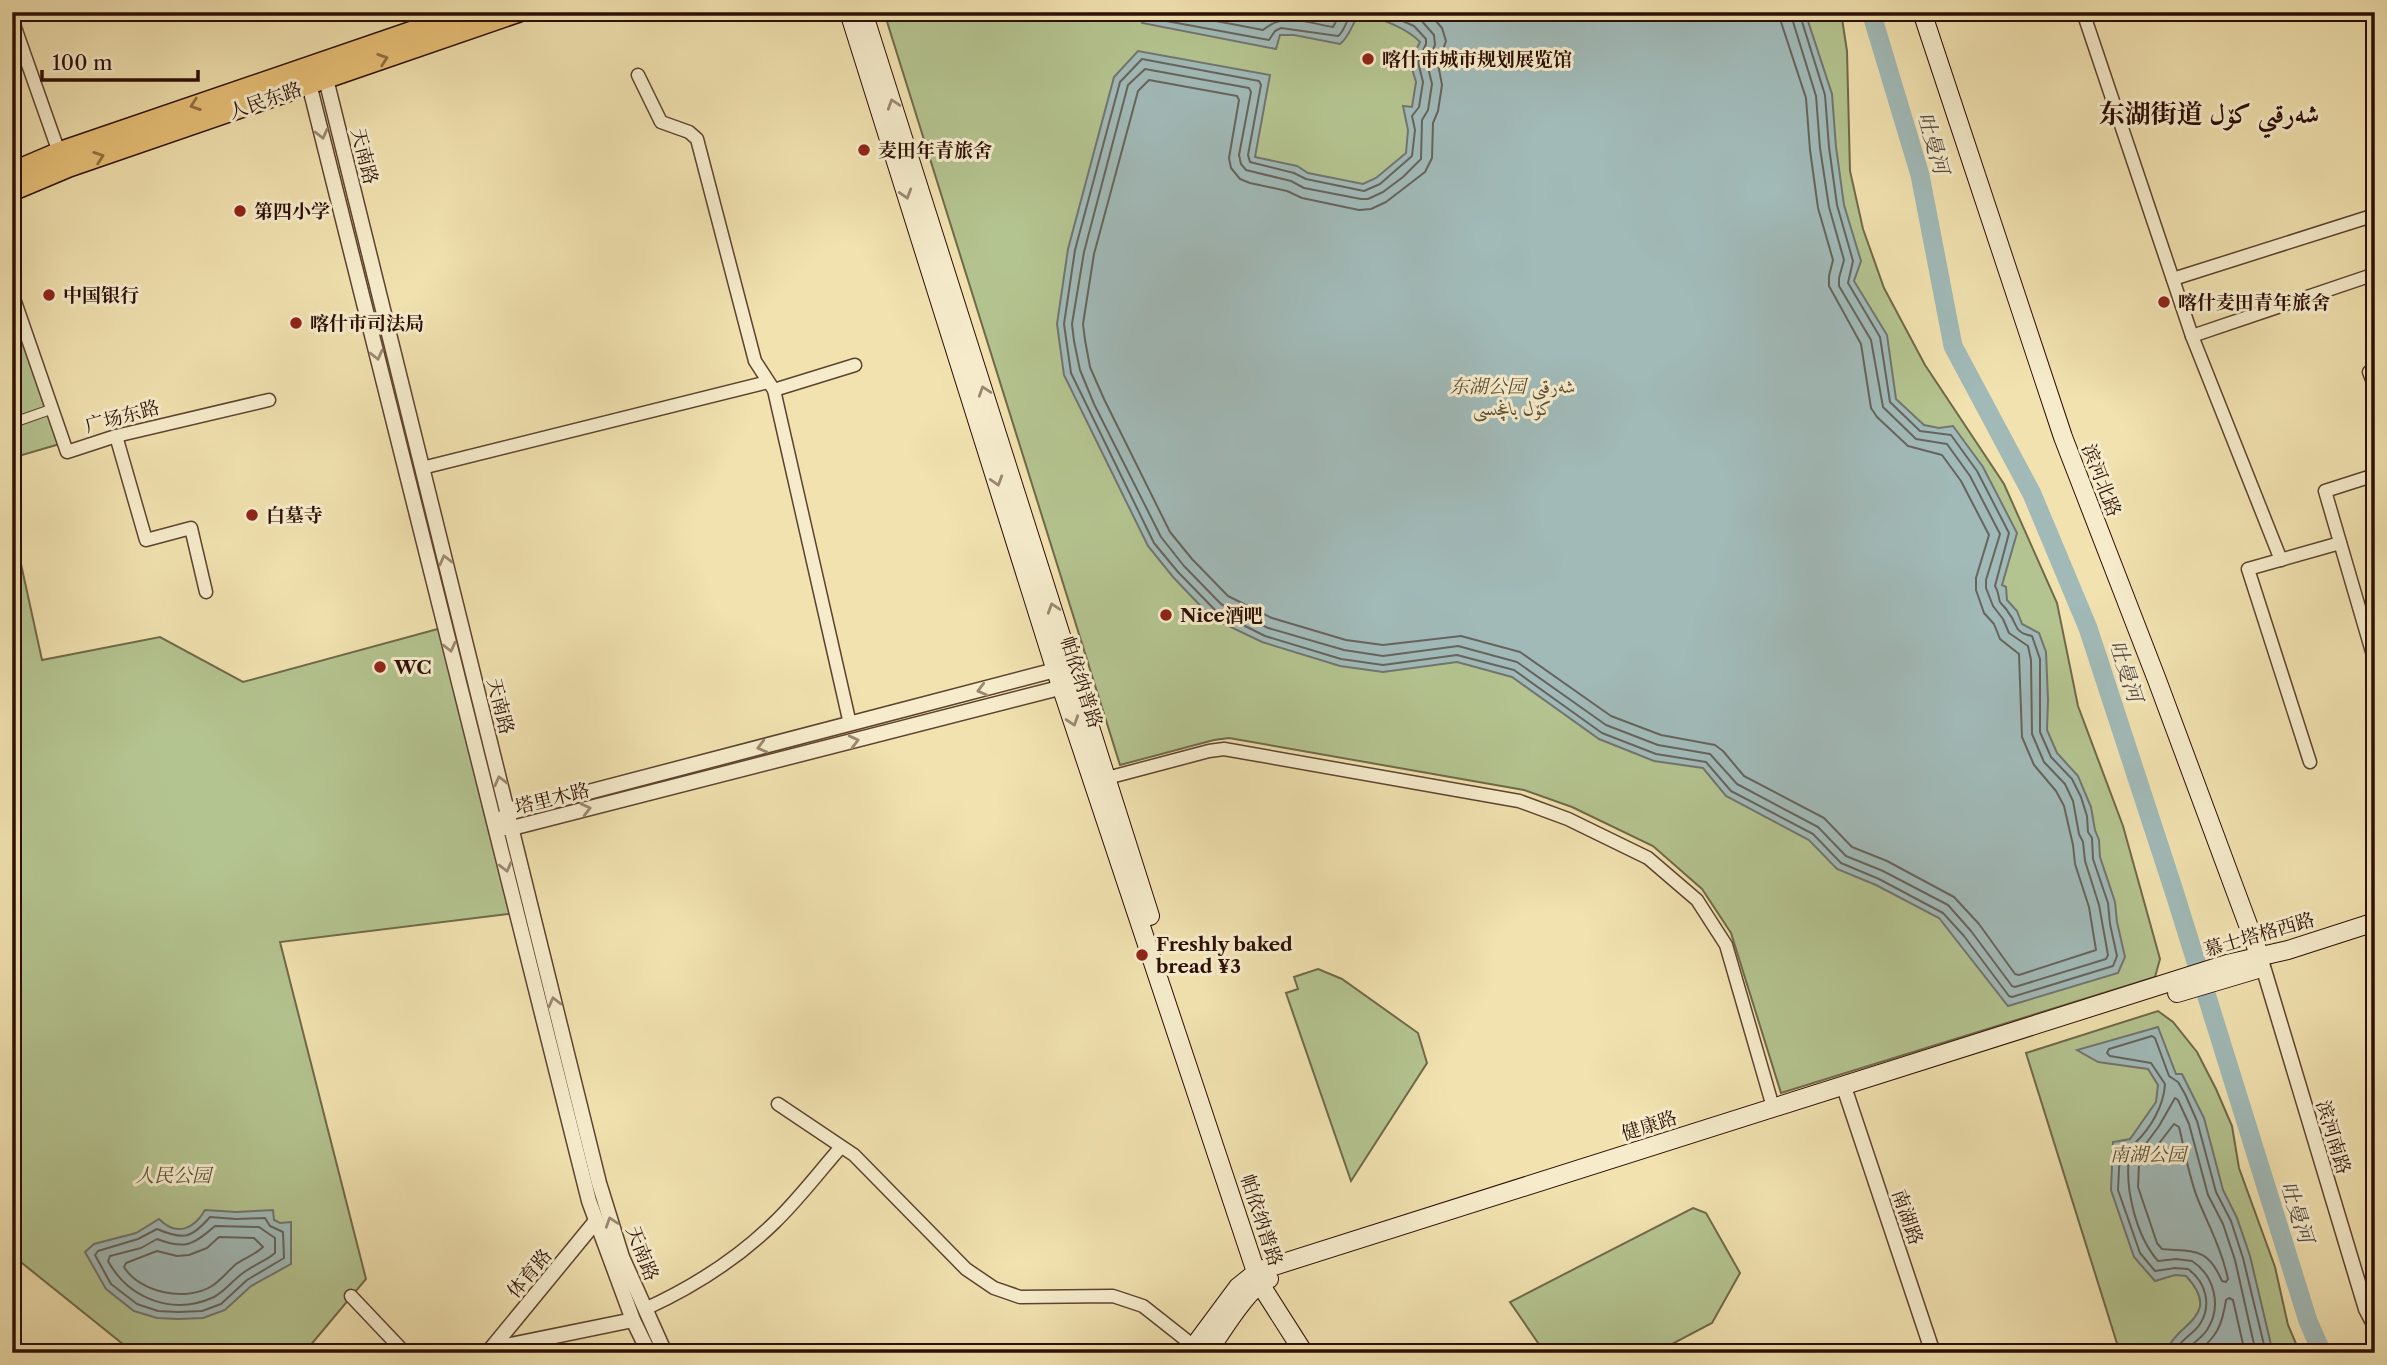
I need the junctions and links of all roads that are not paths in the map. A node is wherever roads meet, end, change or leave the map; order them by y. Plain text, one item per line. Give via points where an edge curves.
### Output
1 (468, 12) edge
2 (519, 12) edge
3 (849, 12) edge
4 (863, 12) edge
5 (1922, 12) edge
6 (2083, 12) edge
7 (12, 19) edge
8 (315, 74) junction
9 (638, 75) dead end
10 (62, 160) junction
11 (12, 172) edge
12 (12, 191) edge
13 (2375, 215) edge
14 (2375, 274) edge
15 (2174, 279) junction
16 (12, 293) edge
17 (2192, 336) junction
18 (855, 365) dead end
19 (2369, 372) dead end
20 (771, 386) junction
21 (2375, 387) edge
22 (269, 400) dead end
23 (52, 409) junction
24 (12, 423) edge
25 (116, 436) junction
26 (422, 468) junction
27 (2375, 475) edge
28 (2340, 543) junction
29 (2281, 559) junction
30 (206, 592) dead end
31 (2375, 662) edge
32 (1067, 677) junction
33 (850, 724) junction
34 (2310, 762) dead end
35 (1107, 778) junction
36 (508, 813) junction
37 (496, 827) junction
38 (512, 828) junction
39 (2375, 922) edge
40 (2375, 931) edge
41 (2261, 962) junction
42 (2157, 993) junction
43 (1846, 1093) junction
44 (778, 1104) dead end
45 (1773, 1107) junction
46 (841, 1147) junction
47 (596, 1221) junction
48 (1263, 1276) junction
49 (352, 1296) dead end
50 (2370, 1308) edge
51 (645, 1309) junction
52 (633, 1320) junction
53 (2375, 1326) edge
54 (489, 1351) edge
55 (1198, 1351) edge
56 (405, 1353) edge
57 (649, 1353) edge
58 (665, 1353) edge
59 (1304, 1353) edge
60 (1317, 1353) edge
61 (1933, 1353) edge

1 - 8 main road, 人民东路
8 -> 2 main road, 人民东路
3 -> 32 main road, 帕依纳普路
32 -> 4 main road, 帕依纳普路
5 - 41 main road, 滨河北路 via 2063,437
6 - 15 street
7 - 10 street
8 - 10 main road, 人民东路
8 - 26 street, 天南路
8 -> 37 street, 天南路
9 - 20 street via 661,122 697,139 755,361
10 - 11 main road, 人民东路
10 - 12 main road, 人民东路
13 - 15 street
14 - 17 street
15 - 17 street
16 - 23 street, 广场东路
17 - 29 street
18 - 20 street
19 - 21 street
20 - 26 street
20 - 33 street
22 - 25 street, 广场东路
23 - 24 street
23 - 25 street, 广场东路 via 67,452
25 - 30 street via 146,540 191,528
36 -> 26 street, 天南路
27 - 28 street via 2325,491
28 - 29 street
28 - 31 street
29 - 34 street via 2248,569
32 -> 33 street, 塔里木路
32 - 35 main road, 帕依纳普路
38 -> 32 street, 塔里木路
32 -> 48 main road, 帕依纳普路 via 1110,834
33 -> 36 street, 塔里木路
35 - 45 street via 1224,749 1519,801 1605,835 1648,858 1697,900 1726,945
35 - 48 main road, 帕依纳普路
36 - 37 street, 塔里木路
36 - 38 street, 天南路
37 - 38 street, 塔里木路
37 -> 47 street, 天南路
51 -> 38 street, 天南路 via 622,1257 599,1183
39 - 41 main road, 慕士塔格西路
40 - 41 main road, 慕士塔格西路
41 - 42 main road, 慕士塔格西路
41 - 50 street, 滨河南路
42 - 43 main road, 健康路
42 - 45 main road, 健康路
43 - 48 main road, 健康路
43 - 61 street, 南湖路
44 - 46 street
45 - 48 main road, 健康路
46 - 51 street via 774,1223 740,1252 679,1293
46 - 55 street via 966,1269 994,1288 1020,1297 1113,1296 1143,1306
47 - 52 street, 天南路
47 - 54 street, 体育路
48 - 55 main road, 健康路 via 1238,1287
48 - 59 main road, 帕依纳普路
48 - 60 main road, 帕依纳普路
49 - 56 street
50 - 53 street, 滨河南路
51 - 58 street, 天南路
52 - 54 street, 体育路
52 - 57 street, 天南路

